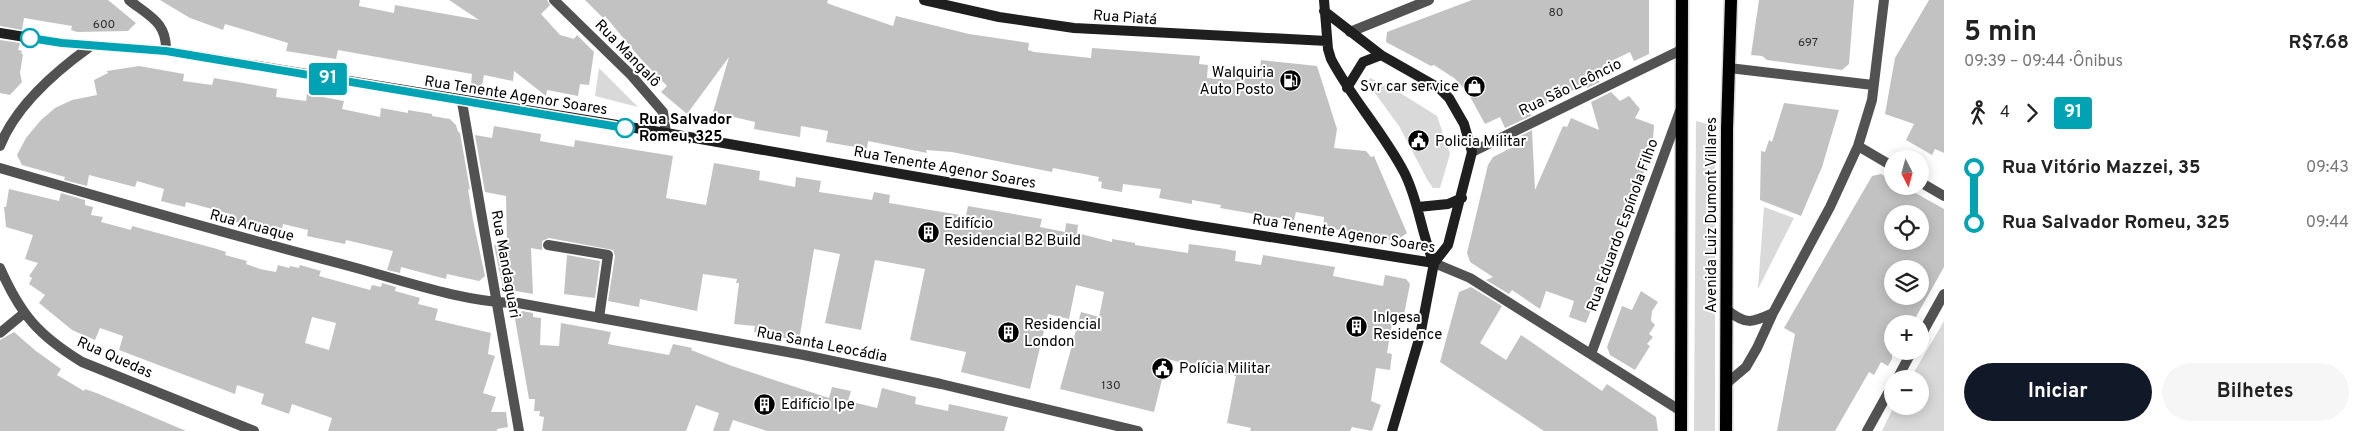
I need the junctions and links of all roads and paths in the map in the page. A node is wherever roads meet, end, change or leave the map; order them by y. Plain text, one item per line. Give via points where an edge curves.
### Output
1 (129, 0) edge
2 (554, 0) edge
3 (924, 0) edge
4 (1324, 0) edge
5 (1428, 0) edge
6 (1682, 0) edge
7 (1731, 0) edge
8 (1884, 0) edge
9 (1324, 11) junction
10 (1350, 32) junction
11 (0, 33) edge
12 (1327, 42) junction
13 (91, 46) junction
14 (1681, 50) junction
15 (166, 51) junction
16 (1381, 55) junction
17 (1729, 68) junction
18 (1873, 85) junction
19 (1348, 88) junction
20 (462, 102) junction
21 (1681, 107) junction
22 (666, 134) junction
23 (0, 146) edge
24 (1858, 146) junction
25 (1472, 152) junction
26 (1884, 161) edge
27 (0, 168) edge
28 (1929, 187) edge
29 (1944, 196) edge
30 (1462, 198) junction
31 (1418, 207) junction
32 (548, 244) dead end
33 (1434, 263) junction
34 (0, 268) edge
35 (1944, 294) edge
36 (498, 303) junction
37 (1727, 310) junction
38 (1773, 313) junction
39 (23, 314) junction
40 (599, 318) junction
41 (1929, 321) edge
42 (0, 333) edge
43 (1591, 354) junction
44 (1727, 383) junction
45 (1884, 401) edge
46 (1681, 411) junction
47 (254, 431) edge
48 (519, 431) edge
49 (1138, 431) edge
50 (1392, 431) edge
51 (1681, 431) edge
52 (1726, 431) edge
53 (1868, 431) edge

1 - 15 street via 163,29
2 - 22 street, Rua Mangalô via 631,75 663,112
3 - 12 street, Rua Piatá via 999,17 1074,28
4 - 9 street
5 - 10 street
6 - 14 main road, Avenida Luiz Dumont Villares
7 - 17 main road, Avenida Luiz Dumont Villares
8 - 18 street
9 - 10 street
9 - 12 street
10 - 16 street
11 - 13 street, Rua Tenente Agenor Soares
12 - 19 street via 1331,59
13 - 15 street, Rua Tenente Agenor Soares
13 - 23 street via 68,62 32,98 14,120
14 - 21 main road, Avenida Luiz Dumont Villares
14 - 25 street, Rua São Leôncio
15 - 20 street, Rua Tenente Agenor Soares
16 - 19 street via 1363,62
16 - 25 street via 1439,88 1449,98 1464,124
17 - 18 street
17 - 37 main road, Avenida Luiz Dumont Villares
18 - 24 street via 1872,100
19 - 31 street via 1399,164
20 - 22 street, Rua Tenente Agenor Soares
20 - 36 street, Rua Mandaguari
21 - 43 street, Rua Eduardo Espínola Filho
21 - 46 main road, Avenida Luiz Dumont Villares
22 - 33 street, Rua Tenente Agenor Soares
24 - 26 street
24 - 38 street via 1830,207
25 - 30 street
27 - 36 street, Rua Aruaque via 231,235
28 - 29 street
30 - 31 street via 1443,205
30 - 33 street via 1448,245
31 - 33 street
32 - 40 street via 608,254
33 - 43 street, Rua Tenente Agenor Soares via 1470,278
33 - 50 street via 1420,336
34 - 39 street, Rua Quedas
35 - 41 street
36 - 40 street, Rua Santa Leocádia via 518,303
36 - 48 street, Rua Mandaguari
37 - 38 street via 1740,320 1751,321
37 - 44 main road, Avenida Luiz Dumont Villares
38 - 44 street via 1746,367
39 - 42 street
39 - 47 street, Rua Quedas via 59,348 82,362
40 - 49 street, Rua Santa Leocádia via 814,357
43 - 46 street, Rua Tenente Agenor Soares
44 - 52 main road, Avenida Luiz Dumont Villares
45 - 53 street
46 - 51 main road, Avenida Luiz Dumont Villares

